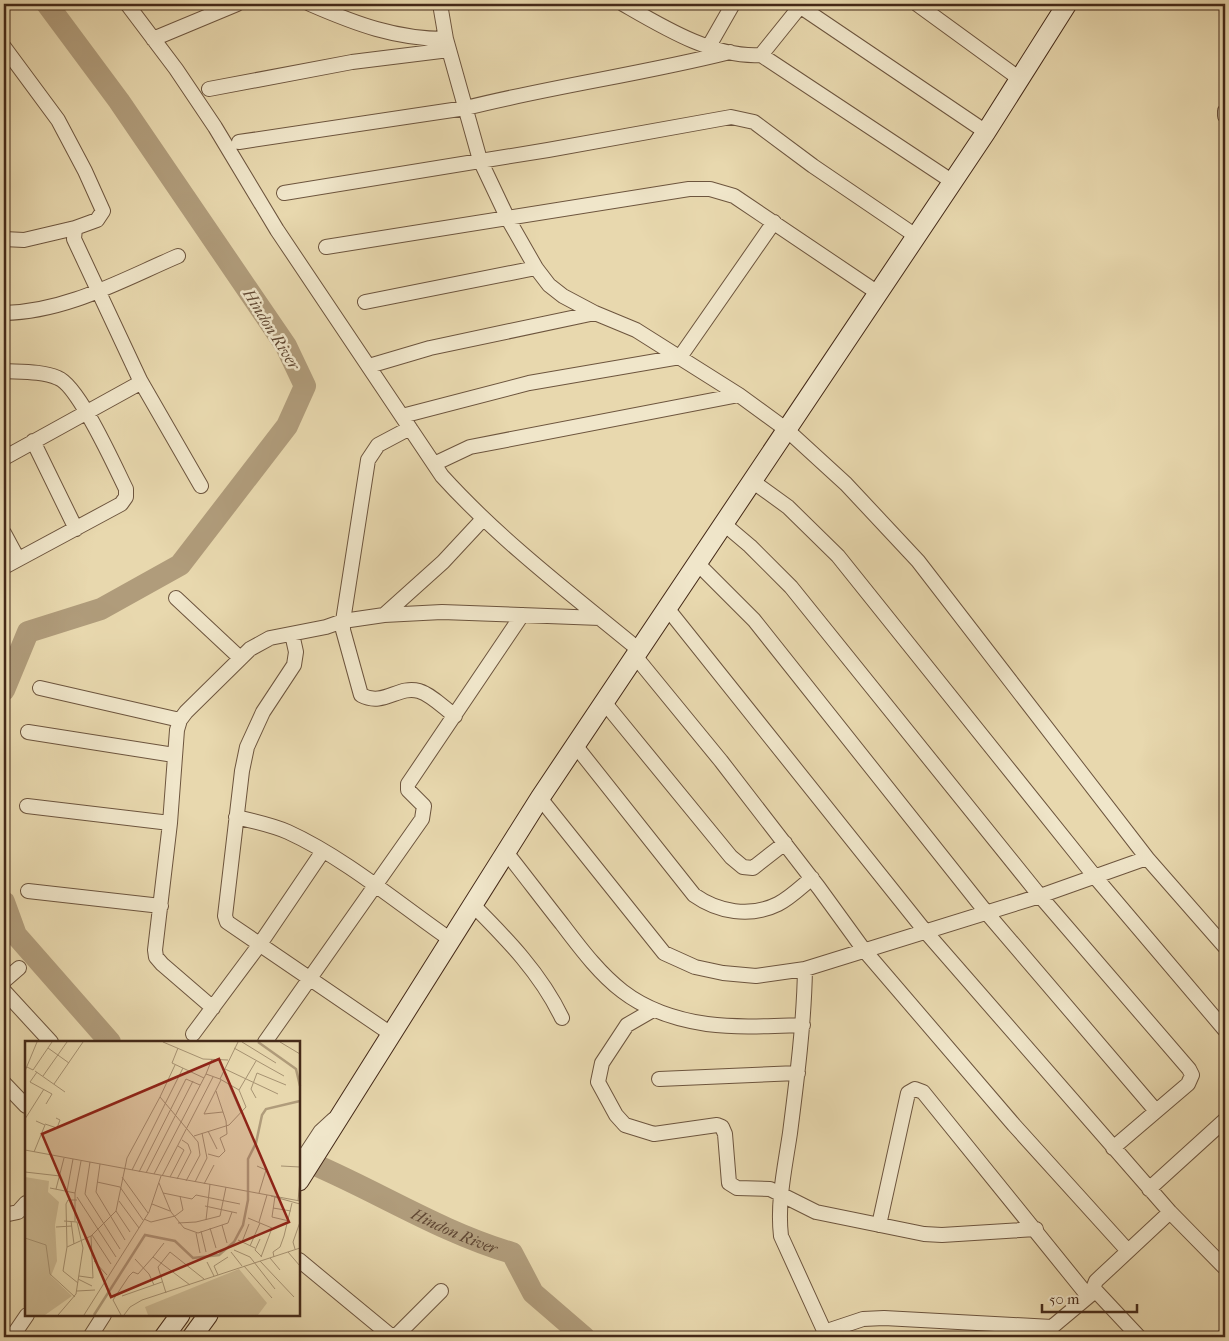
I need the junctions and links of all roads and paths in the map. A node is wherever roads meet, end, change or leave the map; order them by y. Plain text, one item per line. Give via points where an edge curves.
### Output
1 (127, 4) edge
2 (237, 4) edge
3 (310, 4) edge
4 (440, 4) edge
5 (623, 4) edge
6 (733, 4) edge
7 (917, 4) edge
8 (1068, 4) edge
9 (802, 5) edge
10 (153, 39) junction
11 (448, 44) junction
12 (709, 46) junction
13 (5, 51) edge
14 (730, 52) junction
15 (761, 55) junction
16 (1020, 79) junction
17 (208, 89) dead end
18 (466, 108) junction
19 (1225, 110) edge
20 (1225, 116) edge
21 (986, 132) junction
22 (239, 142) dead end
23 (480, 160) junction
24 (953, 182) junction
25 (284, 194) dead end
26 (508, 219) junction
27 (774, 222) junction
28 (75, 228) junction
29 (916, 236) junction
30 (4, 239) edge
31 (326, 247) dead end
32 (178, 256) dead end
33 (536, 268) junction
34 (98, 290) junction
35 (878, 293) junction
36 (365, 302) dead end
37 (4, 313) edge
38 (596, 313) junction
39 (680, 357) junction
40 (369, 366) junction
41 (4, 371) edge
42 (140, 380) junction
43 (739, 395) junction
44 (86, 411) junction
45 (402, 416) junction
46 (410, 428) junction
47 (787, 430) junction
48 (33, 441) junction
49 (4, 458) edge
50 (434, 464) junction
51 (752, 481) junction
52 (201, 486) dead end
53 (484, 519) junction
54 (724, 524) junction
55 (76, 529) junction
56 (4, 533) edge
57 (18, 559) junction
58 (698, 564) junction
59 (4, 567) edge
60 (176, 598) dead end
61 (667, 608) junction
62 (384, 615) junction
63 (522, 615) junction
64 (600, 618) junction
65 (343, 621) junction
66 (292, 634) junction
67 (637, 653) junction
68 (239, 657) junction
69 (40, 688) dead end
70 (604, 702) junction
71 (455, 716) junction
72 (180, 720) junction
73 (28, 732) dead end
74 (575, 745) junction
75 (174, 755) junction
76 (540, 798) junction
77 (27, 806) dead end
78 (236, 816) junction
79 (170, 823) junction
80 (785, 844) junction
81 (324, 851) junction
82 (506, 852) junction
83 (1147, 858) junction
84 (812, 878) junction
85 (1096, 878) junction
86 (374, 886) junction
87 (28, 891) dead end
88 (1040, 896) junction
89 (473, 905) junction
90 (161, 906) junction
91 (986, 912) junction
92 (924, 930) junction
93 (451, 940) junction
94 (260, 944) junction
95 (1225, 946) edge
96 (864, 950) junction
97 (18, 968) dead end
98 (805, 968) junction
99 (309, 978) junction
100 (4, 981) edge
101 (4, 992) edge
102 (213, 1008) junction
103 (654, 1010) junction
104 (562, 1018) dead end
105 (802, 1025) junction
106 (1225, 1030) edge
107 (193, 1034) dead end
108 (391, 1034) junction
109 (50, 1041) edge
110 (266, 1041) edge
111 (798, 1073) junction
112 (659, 1079) dead end
113 (4, 1083) edge
114 (25, 1105) edge
115 (1156, 1112) junction
116 (1225, 1120) edge
117 (325, 1129) junction
118 (1113, 1148) junction
119 (300, 1157) edge
120 (300, 1179) edge
121 (1149, 1189) junction
122 (782, 1193) junction
123 (25, 1204) edge
124 (1170, 1212) junction
125 (4, 1215) edge
126 (879, 1225) junction
127 (1036, 1230) junction
128 (1128, 1251) junction
129 (302, 1262) edge
130 (1225, 1268) edge
131 (441, 1291) dead end
132 (1092, 1293) junction
133 (26, 1316) edge
134 (103, 1316) edge
135 (180, 1316) edge
136 (183, 1316) edge
137 (200, 1326) edge
138 (1052, 1327) junction
139 (826, 1334) edge
140 (12, 1337) edge
141 (90, 1337) edge
142 (164, 1337) edge
143 (1040, 1337) edge
144 (1139, 1337) edge

1 - 10 street
2 - 10 street
3 - 11 street via 383,32
4 - 11 street
5 - 12 street
6 - 12 street
7 - 16 street
8 - 16 street
9 - 15 street
9 - 21 street
10 - 40 street via 215,127 277,230
11 - 17 street
11 - 18 street
12 - 14 street
13 - 28 street via 58,120 102,211 97,220
14 - 15 street
14 - 18 street
15 - 24 street
16 - 21 street
18 - 22 street
18 - 23 street
19 - 20 street
21 - 24 street
23 - 25 street
23 - 26 street
23 - 29 street via 730,117 743,118 754,122
24 - 29 street
26 - 27 street via 689,189 710,189 734,196
26 - 31 street
26 - 33 street
27 - 35 street
27 - 39 street
28 - 30 street via 24,240
28 - 34 street via 74,239
29 - 35 street
32 - 34 street
33 - 36 street
33 - 38 street via 563,296
34 - 37 street via 47,309
34 - 42 street
35 - 47 street
38 - 39 street via 636,330
38 - 40 street via 430,348
39 - 43 street
39 - 45 street via 529,383
40 - 45 street
41 - 44 street via 57,377 64,381
42 - 44 street
42 - 52 street
43 - 47 street
43 - 50 street via 470,447
44 - 48 street
44 - 55 street via 126,490 126,496 121,504
45 - 46 street
46 - 50 street
46 - 65 street via 378,445 368,460
47 - 51 street
47 - 83 street via 846,484 918,561
48 - 49 street
48 - 55 street
50 - 53 street
51 - 54 street
51 - 85 street via 788,507 838,556
53 - 62 street via 443,562
53 - 64 street
54 - 58 street
54 - 88 street via 791,587
55 - 57 street
56 - 57 street
57 - 59 street
58 - 61 street
58 - 91 street via 754,620
60 - 68 street
61 - 67 street
61 - 92 street
62 - 63 street via 442,612
62 - 65 street
63 - 64 street
63 - 71 street
64 - 67 street
65 - 66 street
65 - 71 street via 362,694 378,700 408,690 418,691
66 - 68 street via 270,638
66 - 78 street via 296,652 294,665 263,712 247,747
67 - 70 street
67 - 80 street
68 - 72 street
69 - 72 street
70 - 74 street
70 - 80 street via 730,857 742,867 753,868
71 - 86 street via 408,784 408,790 424,806 422,819
72 - 75 street
73 - 75 street
74 - 76 street
74 - 84 street via 694,895 707,904 725,911 766,908 779,904
75 - 79 street
76 - 82 street
76 - 98 street via 664,953 695,967 723,973 756,976
77 - 79 street
78 - 81 street via 286,831
78 - 94 street via 225,916 227,922
79 - 90 street
80 - 84 street
81 - 86 street
81 - 94 street
82 - 89 street
82 - 103 street via 595,968 626,995
83 - 85 street
83 - 95 street
84 - 96 street
85 - 88 street
85 - 106 street
86 - 93 street
86 - 99 street
87 - 90 street
88 - 91 street
88 - 115 street via 1192,1075 1188,1084
89 - 93 street
89 - 104 street via 527,962
90 - 102 street via 156,957
91 - 92 street
91 - 115 street
92 - 96 street
92 - 118 street
93 - 108 street
94 - 99 street
94 - 102 street
96 - 98 street
96 - 128 street via 1014,1125
97 - 100 street
98 - 105 street
99 - 108 street
99 - 110 street
101 - 109 street
102 - 107 street
103 - 105 street via 706,1023
103 - 122 street via 627,1025 600,1068 598,1082 616,1115 625,1125 654,1134 717,1124 722,1126 729,1184 737,1188 761,1188
105 - 111 street
108 - 117 street via 348,1104
111 - 112 street
111 - 122 street
113 - 114 street
115 - 118 street
116 - 121 street
117 - 119 lane
117 - 120 street
118 - 121 street
121 - 124 street
122 - 126 street via 800,1206 816,1212
122 - 139 street via 781,1236
123 - 125 street via 18,1212
124 - 128 street
124 - 130 street
126 - 127 street via 942,1236
126 - 127 street via 908,1093 915,1089 923,1092
127 - 132 street
128 - 132 street via 1096,1281
129 - 131 street via 391,1336 398,1334
132 - 138 street
132 - 144 street
133 - 140 street
134 - 141 street
135 - 142 street
136 - 137 street
138 - 139 street via 884,1318 863,1319
138 - 143 street

